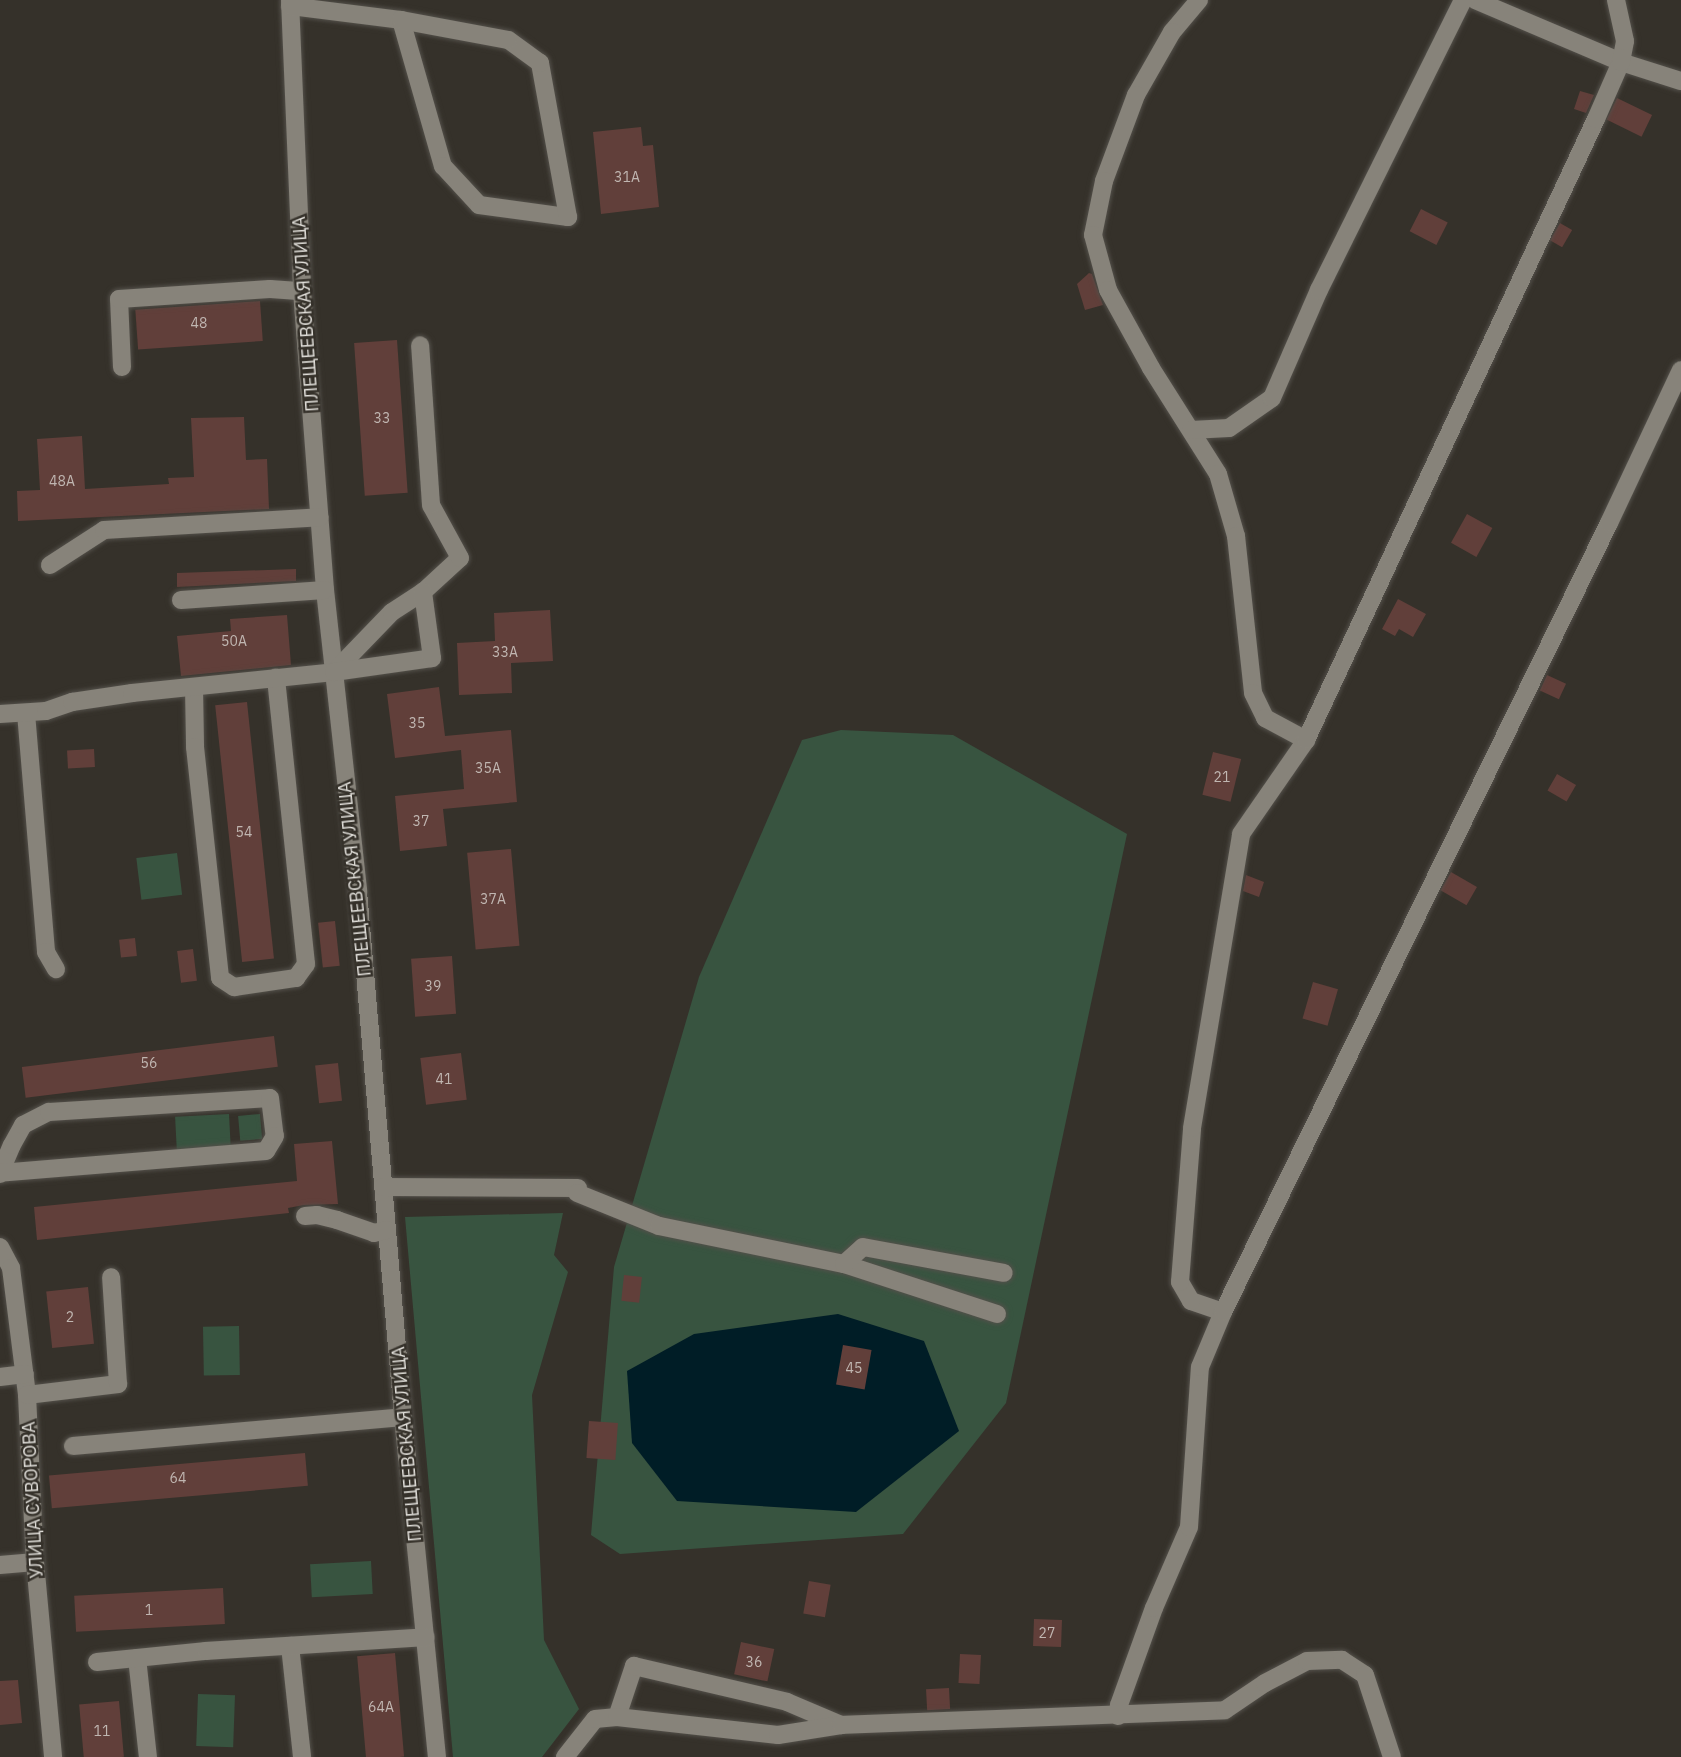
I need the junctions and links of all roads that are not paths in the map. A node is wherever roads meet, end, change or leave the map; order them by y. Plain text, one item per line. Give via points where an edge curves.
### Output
1 (1199, 0) edge
2 (1463, 0) edge
3 (1475, 0) edge
4 (1616, 0) edge
5 (290, 3) edge
6 (401, 20) junction
7 (1621, 62) junction
8 (1681, 81) edge
9 (302, 291) junction
10 (420, 345) dead end
11 (122, 367) dead end
12 (1681, 370) edge
13 (1191, 430) junction
14 (320, 517) junction
15 (50, 565) dead end
16 (325, 590) junction
17 (423, 592) junction
18 (181, 600) dead end
19 (334, 672) junction
20 (276, 678) junction
21 (194, 687) junction
22 (26, 713) junction
23 (0, 714) edge
24 (1306, 740) junction
25 (56, 969) dead end
26 (0, 1174) edge
27 (383, 1187) junction
28 (305, 1216) dead end
29 (387, 1230) junction
30 (0, 1247) edge
31 (844, 1264) junction
32 (1004, 1273) dead end
33 (111, 1277) dead end
34 (1223, 1312) junction
35 (997, 1314) dead end
36 (25, 1374) junction
37 (0, 1377) edge
38 (27, 1395) junction
39 (403, 1417) junction
40 (73, 1446) dead end
41 (35, 1562) junction
42 (0, 1565) edge
43 (426, 1637) junction
44 (290, 1646) junction
45 (137, 1658) junction
46 (97, 1662) dead end
47 (1118, 1716) junction
48 (617, 1717) junction
49 (841, 1725) junction
50 (53, 1757) edge
51 (148, 1757) edge
52 (302, 1757) edge
53 (437, 1757) edge
54 (565, 1757) edge
55 (1392, 1757) edge

1 - 13 street via 1172,32 1136,95 1104,181 1093,235 1108,290
2 - 13 street via 1319,290 1272,398 1229,428
3 - 7 street
4 - 7 street via 1625,41
5 - 6 street
5 - 9 street, ПЛЕЩЕЕВСКАЯ УЛИЦА
6 - 6 street via 443,166 479,205 568,217 540,63 508,40
7 - 8 street
7 - 24 street
9 - 11 street via 119,299
9 - 14 street, ПЛЕЩЕЕВСКАЯ УЛИЦА
10 - 17 street via 431,505 460,558
12 - 34 street
13 - 24 street via 1218,474 1236,536 1254,693 1265,718
14 - 15 street via 104,530
14 - 16 street, ПЛЕЩЕЕВСКАЯ УЛИЦА
16 - 18 street
16 - 19 street, ПЛЕЩЕЕВСКАЯ УЛИЦА
17 - 19 street via 392,612
17 - 19 street via 432,658
19 - 20 street
19 - 27 street, ПЛЕЩЕЕВСКАЯ УЛИЦА
20 - 21 street
20 - 21 street via 306,964 296,978 234,986 220,978 195,747
21 - 22 street
22 - 23 street
22 - 25 street via 46,951
24 - 34 street via 1241,834 1192,1128 1180,1282 1191,1301
26 - 26 street via 23,1125 48,1112 270,1098 275,1136 266,1151
27 - 29 street, ПЛЕЩЕЕВСКАЯ УЛИЦА
27 - 31 street via 578,1191 659,1226
28 - 29 street via 327,1217 374,1233
29 - 39 street, ПЛЕЩЕЕВСКАЯ УЛИЦА
30 - 36 street, УЛИЦА СУВОРОВА via 11,1268
31 - 32 street via 863,1247
31 - 35 street
33 - 38 street via 118,1384
34 - 47 street via 1199,1367 1189,1527 1154,1608
36 - 37 street
36 - 38 street, УЛИЦА СУВОРОВА
38 - 41 street, УЛИЦА СУВОРОВА
39 - 40 street
39 - 43 street, ПЛЕЩЕЕВСКАЯ УЛИЦА
41 - 42 street
41 - 50 street, УЛИЦА СУВОРОВА
43 - 44 street
43 - 53 street, ПЛЕЩЕЕВСКАЯ УЛИЦА
44 - 45 street
44 - 52 street
45 - 46 street
45 - 51 street
47 - 49 street
47 - 55 street via 1225,1710 1307,1661 1342,1660 1365,1675
48 - 49 street via 778,1735
48 - 49 street via 634,1666 787,1702
48 - 54 street via 595,1719

